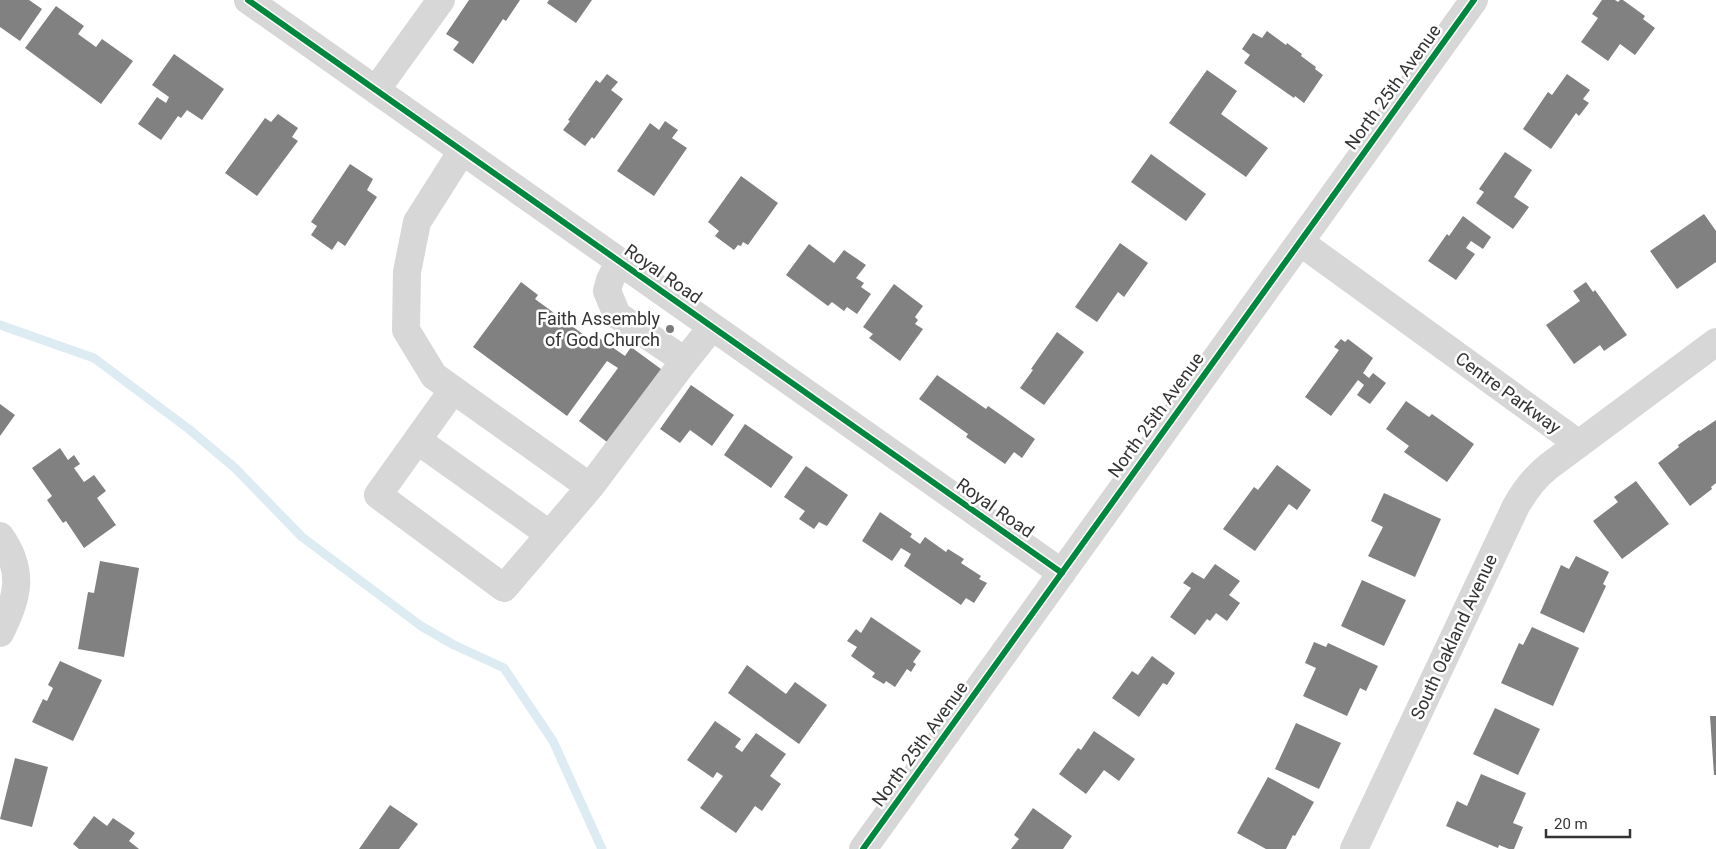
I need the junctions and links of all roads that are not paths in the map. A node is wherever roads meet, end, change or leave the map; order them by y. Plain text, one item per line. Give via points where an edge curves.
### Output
1 (248, 0) edge
2 (441, 0) edge
3 (1474, 0) edge
4 (376, 90) junction
5 (462, 151) junction
6 (1300, 242) junction
7 (619, 262) junction
8 (712, 327) junction
9 (1716, 342) edge
10 (685, 361) junction
11 (453, 390) junction
12 (417, 440) junction
13 (1579, 444) junction
14 (590, 487) junction
15 (549, 534) junction
16 (0, 536) edge
17 (1062, 573) junction
18 (0, 633) edge
19 (1362, 846) edge
20 (864, 849) edge

1 - 4 street, Royal Road
2 - 4 street
3 - 6 street, North 25th Avenue
4 - 5 street, Royal Road
5 - 7 street, Royal Road
5 - 11 street via 417,222 407,272 406,330 434,376
6 - 13 street, Centre Parkway
6 - 17 street, North 25th Avenue
7 - 8 street, Royal Road
7 - 10 street via 607,291 617,315
8 - 10 street
8 - 17 street, Royal Road
9 - 13 street, Centre Parkway
10 - 14 street
11 - 12 street
11 - 14 street
12 - 15 street
12 - 15 street via 378,495 504,588
13 - 19 street, South Oakland Avenue via 1536,477 1516,506
14 - 15 street
16 - 18 street via 11,556 16,575 13,606
17 - 20 street, North 25th Avenue

